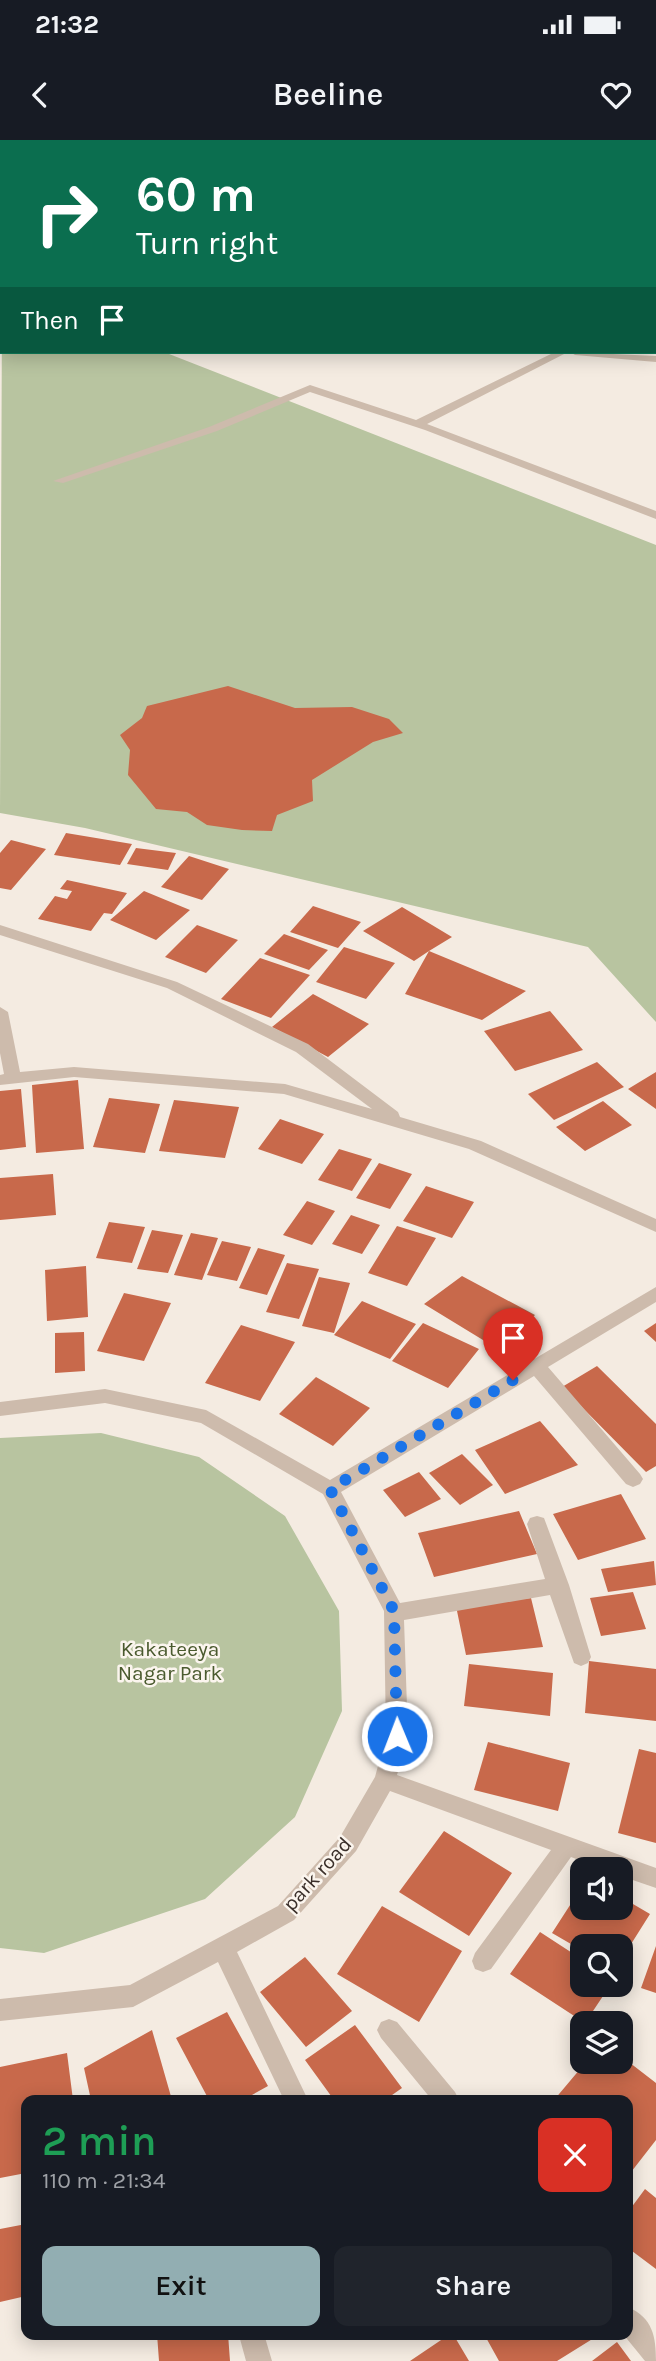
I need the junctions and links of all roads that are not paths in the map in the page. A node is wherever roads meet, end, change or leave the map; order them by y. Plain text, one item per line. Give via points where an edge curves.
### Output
1 (559, 354) edge
2 (598, 354) edge
3 (656, 359) edge
4 (417, 424) junction
5 (59, 481) dead end
6 (656, 515) edge
7 (0, 930) edge
8 (0, 1013) edge
9 (7, 1080) edge
10 (404, 1124) junction
11 (656, 1226) edge
12 (656, 1294) edge
13 (536, 1366) junction
14 (0, 1409) edge
15 (633, 1479) dead end
16 (330, 1489) junction
17 (537, 1524) dead end
18 (559, 1585) junction
19 (394, 1613) junction
20 (581, 1657) dead end
21 (385, 1780) junction
22 (566, 1847) junction
23 (656, 1878) edge
24 (223, 1947) junction
25 (484, 1961) dead end
26 (0, 2010) edge
27 (389, 2030) dead end
28 (294, 2095) edge
29 (443, 2095) edge
30 (633, 2326) edge
31 (656, 2354) edge

1 - 4 street
2 - 3 street
4 - 5 street via 310,388 213,429
4 - 6 street
7 - 10 street via 184,990 302,1048
8 - 9 street
9 - 10 street via 74,1072 285,1089
10 - 11 street via 475,1145
12 - 13 street
13 - 15 street
13 - 16 street
14 - 16 street via 104,1396 206,1417
16 - 19 street, park road
17 - 18 street
18 - 19 street
18 - 20 street
19 - 21 street, park road via 397,1736
21 - 22 street
21 - 24 street, park road via 348,1844 286,1913
22 - 23 street
22 - 25 street
24 - 26 street, park road via 133,1996
24 - 28 street
27 - 29 street
30 - 31 street

